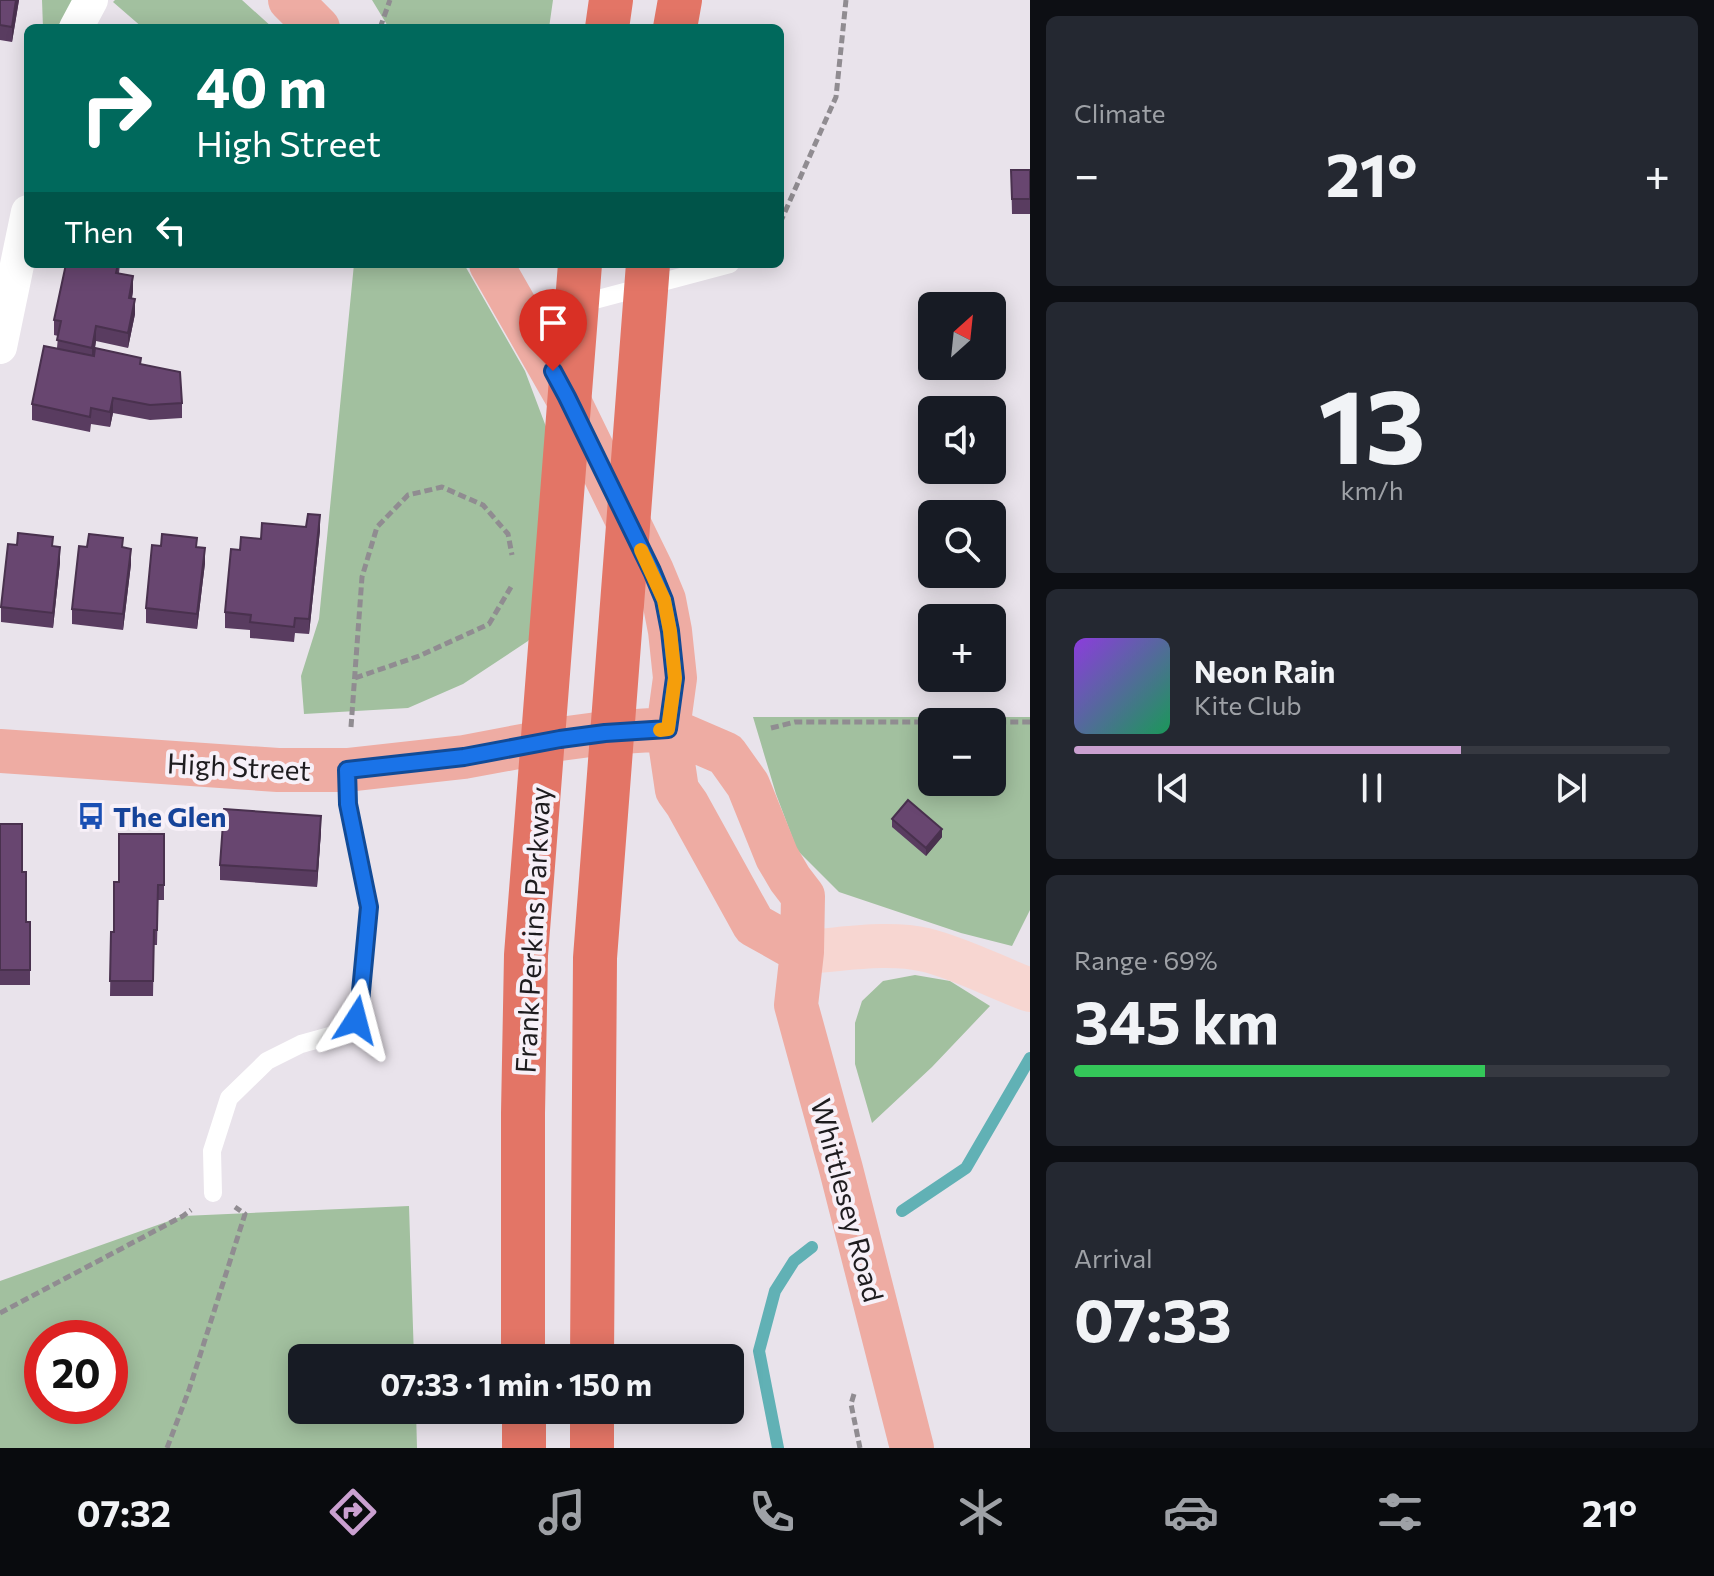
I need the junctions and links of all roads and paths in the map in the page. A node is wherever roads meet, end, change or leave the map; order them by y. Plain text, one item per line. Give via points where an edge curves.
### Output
1 (91, 0) edge
2 (290, 0) edge
3 (390, 0) edge
4 (611, 0) edge
5 (680, 0) edge
6 (846, 0) edge
7 (78, 24) edge
8 (314, 24) edge
9 (381, 24) edge
10 (608, 24) edge
11 (676, 24) edge
12 (784, 214) edge
13 (24, 231) edge
14 (493, 268) edge
15 (580, 268) edge
16 (648, 268) edge
17 (715, 268) edge
18 (523, 319) junction
19 (0, 347) edge
20 (513, 564) dead end
21 (516, 579) dead end
22 (1030, 722) edge
23 (771, 728) dead end
24 (668, 729) junction
25 (0, 751) edge
26 (347, 770) junction
27 (802, 952) junction
28 (1030, 990) edge
29 (213, 1193) junction
30 (0, 1313) edge
31 (523, 1344) edge
32 (592, 1344) edge
33 (524, 1424) edge
34 (592, 1424) edge
35 (167, 1448) edge
36 (524, 1448) edge
37 (592, 1448) edge
38 (912, 1448) edge

1 - 7 street
2 - 8 main road
3 - 9 path
4 - 10 highway
5 - 11 highway
6 - 12 path via 836,97
13 - 19 street
14 - 18 main road
15 - 31 highway, Frank Perkins Parkway via 526,955
16 - 32 highway via 595,958
17 - 18 lane
18 - 24 main road via 567,397 664,600 675,678
20 - 21 path via 508,534 483,505 442,487 408,495 377,527 362,577 355,678 489,624
22 - 23 path via 795,722
24 - 26 main road, High Street via 605,733
24 - 27 main road via 677,790 754,925
24 - 27 main road, Whittlesey Road via 726,754 748,785 777,857 803,896
25 - 26 main road, High Street
26 - 29 lane via 348,804 369,907 356,1020 337,1034 267,1061 229,1098 212,1151
27 - 28 street via 893,946 923,950
27 - 38 main road, Whittlesey Road via 796,1005
29 - 30 path via 183,1216
29 - 35 path via 245,1214
33 - 36 highway
34 - 37 highway

